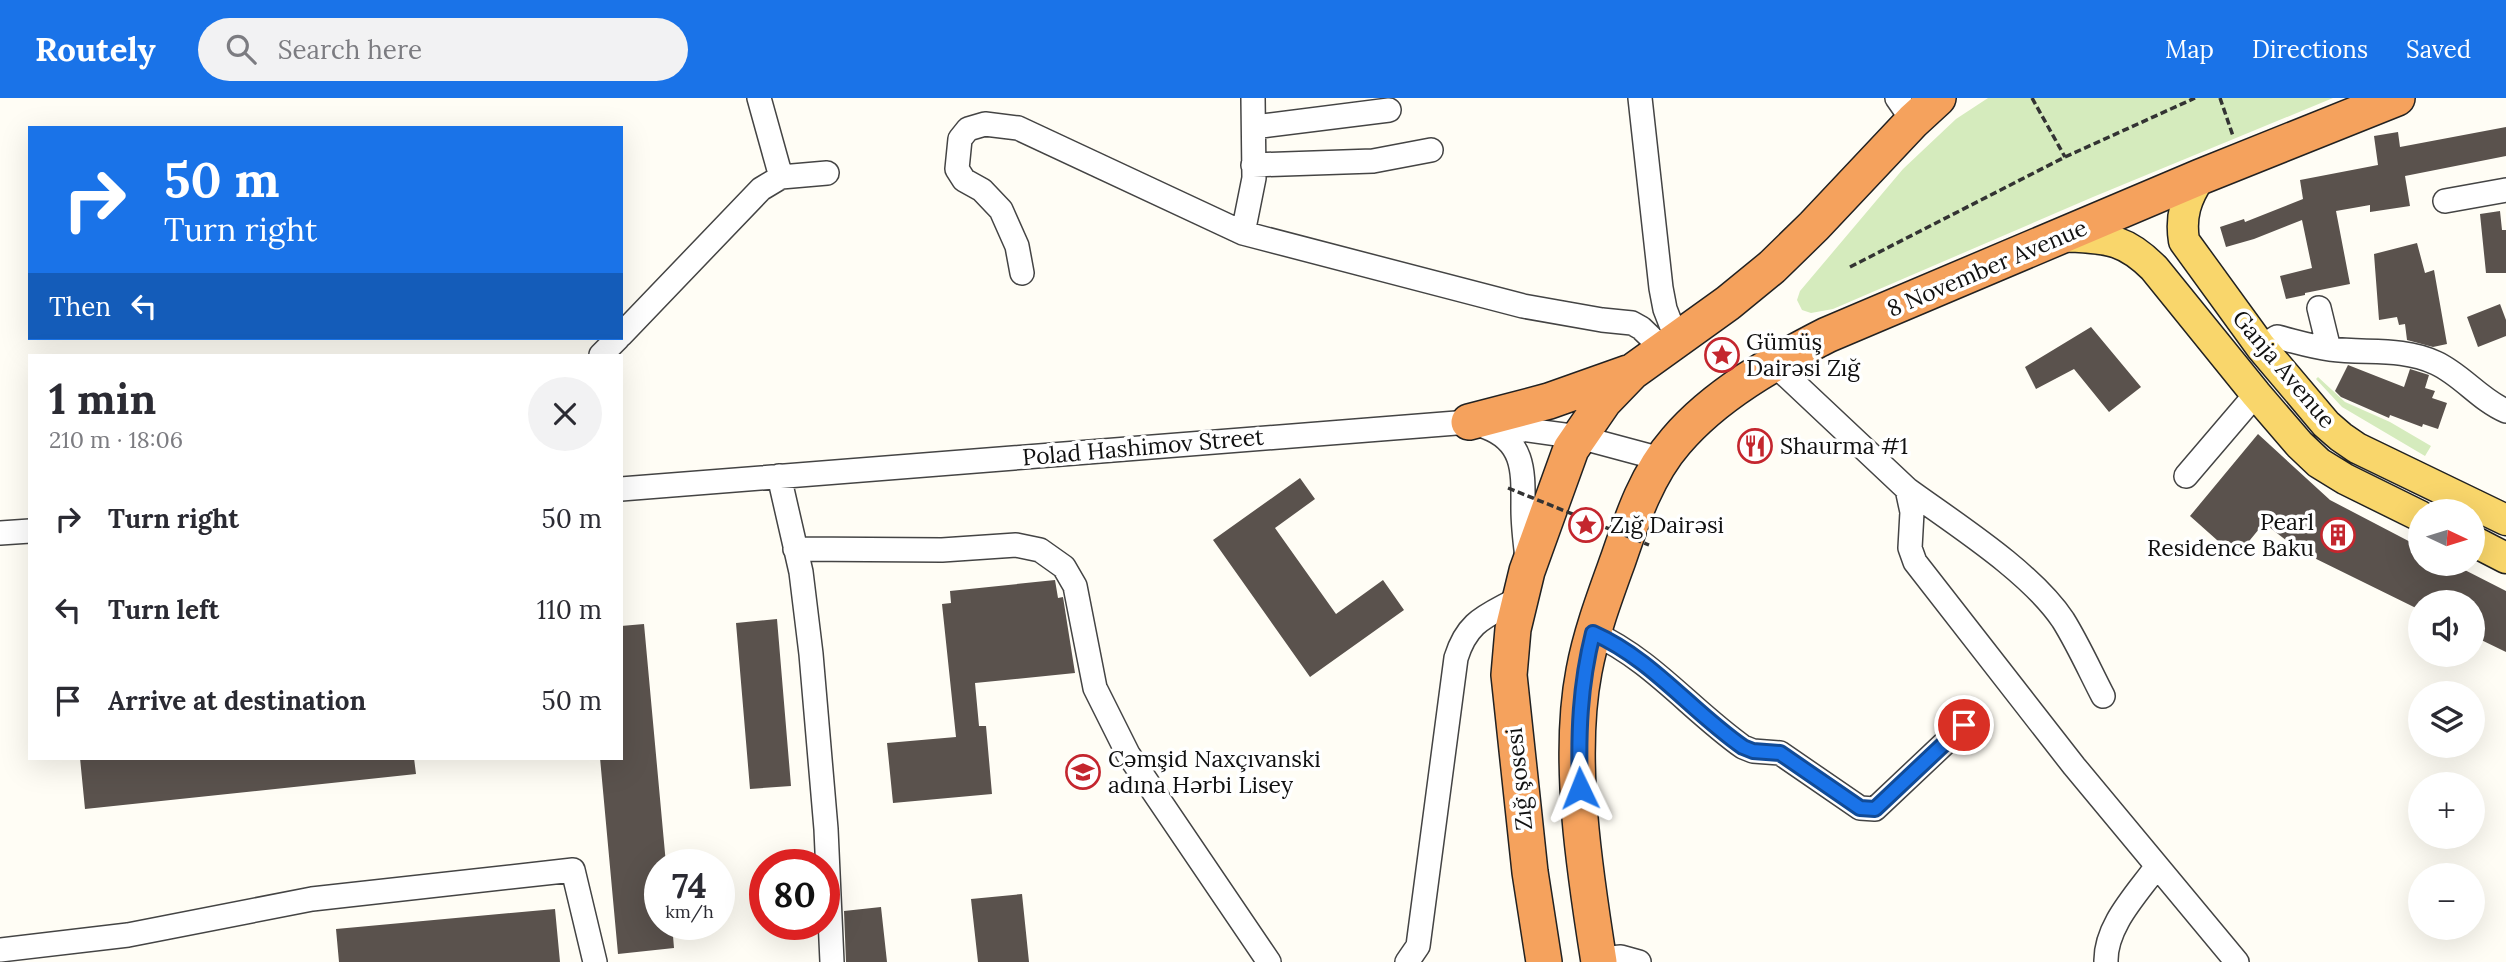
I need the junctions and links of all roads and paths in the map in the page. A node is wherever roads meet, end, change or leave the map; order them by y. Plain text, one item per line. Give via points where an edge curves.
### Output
1 (760, 98) edge
2 (1253, 98) edge
3 (1640, 98) edge
4 (1938, 98) edge
5 (2032, 98) edge
6 (2195, 98) edge
7 (2220, 98) edge
8 (2383, 102) edge
9 (1390, 110) dead end
10 (1905, 110) edge
11 (1254, 127) junction
12 (2234, 138) dead end
13 (1432, 150) dead end
14 (2065, 156) junction
15 (1253, 165) junction
16 (827, 173) dead end
17 (781, 177) junction
18 (2200, 177) junction
19 (2506, 190) edge
20 (2445, 201) dead end
21 (1243, 233) junction
22 (2062, 236) junction
23 (1850, 267) dead end
24 (1022, 273) dead end
25 (2319, 308) dead end
26 (623, 333) edge
27 (616, 340) edge
28 (1671, 345) junction
29 (2261, 347) junction
30 (2329, 349) junction
31 (602, 354) edge
32 (1774, 364) junction
33 (1632, 372) junction
34 (2256, 394) junction
35 (2506, 411) edge
36 (1469, 422) junction
37 (1578, 437) junction
38 (1661, 459) junction
39 (2186, 475) dead end
40 (779, 476) junction
41 (1508, 488) dead end
42 (623, 489) edge
43 (1907, 489) junction
44 (2408, 510) edge
45 (2506, 520) edge
46 (28, 531) edge
47 (0, 533) edge
48 (1649, 545) dead end
49 (2485, 547) edge
50 (794, 549) junction
51 (2506, 558) edge
52 (1524, 584) junction
53 (1593, 633) junction
54 (2103, 696) dead end
55 (1964, 725) dead end
56 (2157, 866) junction
57 (0, 950) edge
58 (1598, 960) edge
59 (595, 962) edge
60 (832, 962) edge
61 (1269, 962) edge
62 (1407, 962) edge
63 (1544, 962) edge
64 (1639, 962) edge
65 (2106, 962) edge
66 (2237, 962) edge

1 - 17 street
2 - 11 street
3 - 28 street
4 - 10 highway
5 - 14 path
6 - 14 path
7 - 12 path
8 - 18 highway, 8 November Avenue
9 - 11 street
10 - 28 highway via 1814,226 1772,267
11 - 15 street
13 - 15 street via 1373,161
14 - 23 path
15 - 21 street
16 - 17 street
17 - 26 street via 761,189
18 - 22 highway, 8 November Avenue
18 - 29 main road, Ganja Avenue via 2184,210 2184,241
19 - 20 street
21 - 24 street via 1018,128 985,124 968,129 960,139 957,169 1001,210 1017,246
21 - 28 street via 1523,306 1632,323
22 - 32 highway, 8 November Avenue via 1828,335
22 - 34 main road, Ganja Avenue via 2116,241 2136,250
25 - 30 street
27 - 31 street
28 - 33 highway
29 - 30 street via 2277,337
29 - 45 main road, Ganja Avenue via 2340,437
30 - 35 street via 2389,351 2437,363
32 - 38 highway, 8 November Avenue via 1708,410
32 - 43 street
33 - 36 highway
33 - 37 highway
34 - 39 street
34 - 44 main road, Ganja Avenue via 2319,463
36 - 37 street, Polad Hashimov Street
36 - 40 street, Polad Hashimov Street
36 - 52 street via 1503,437 1522,466
37 - 38 street, Polad Hashimov Street
37 - 52 highway
38 - 53 highway, 8 November Avenue via 1628,529
40 - 42 street, Polad Hashimov Street
40 - 50 street
41 - 48 path, bridge
43 - 54 street via 1998,556 2048,601
43 - 56 street via 1915,562
46 - 47 street
49 - 51 main road
50 - 60 street via 811,654 827,829
50 - 61 street via 942,550 1016,545 1040,550 1063,567 1075,586 1095,688 1114,729
52 - 62 street via 1475,623 1460,643 1418,946
52 - 63 highway, Zığ şosesi via 1513,629 1509,675
53 - 55 street via 1643,663 1743,747 1780,753 1860,808 1875,809
53 - 58 highway, 8 November Avenue via 1581,694 1578,743 1580,810
56 - 65 street via 2116,923
56 - 66 street
57 - 59 street via 128,934 312,899 573,870
58 - 64 street via 1620,957

